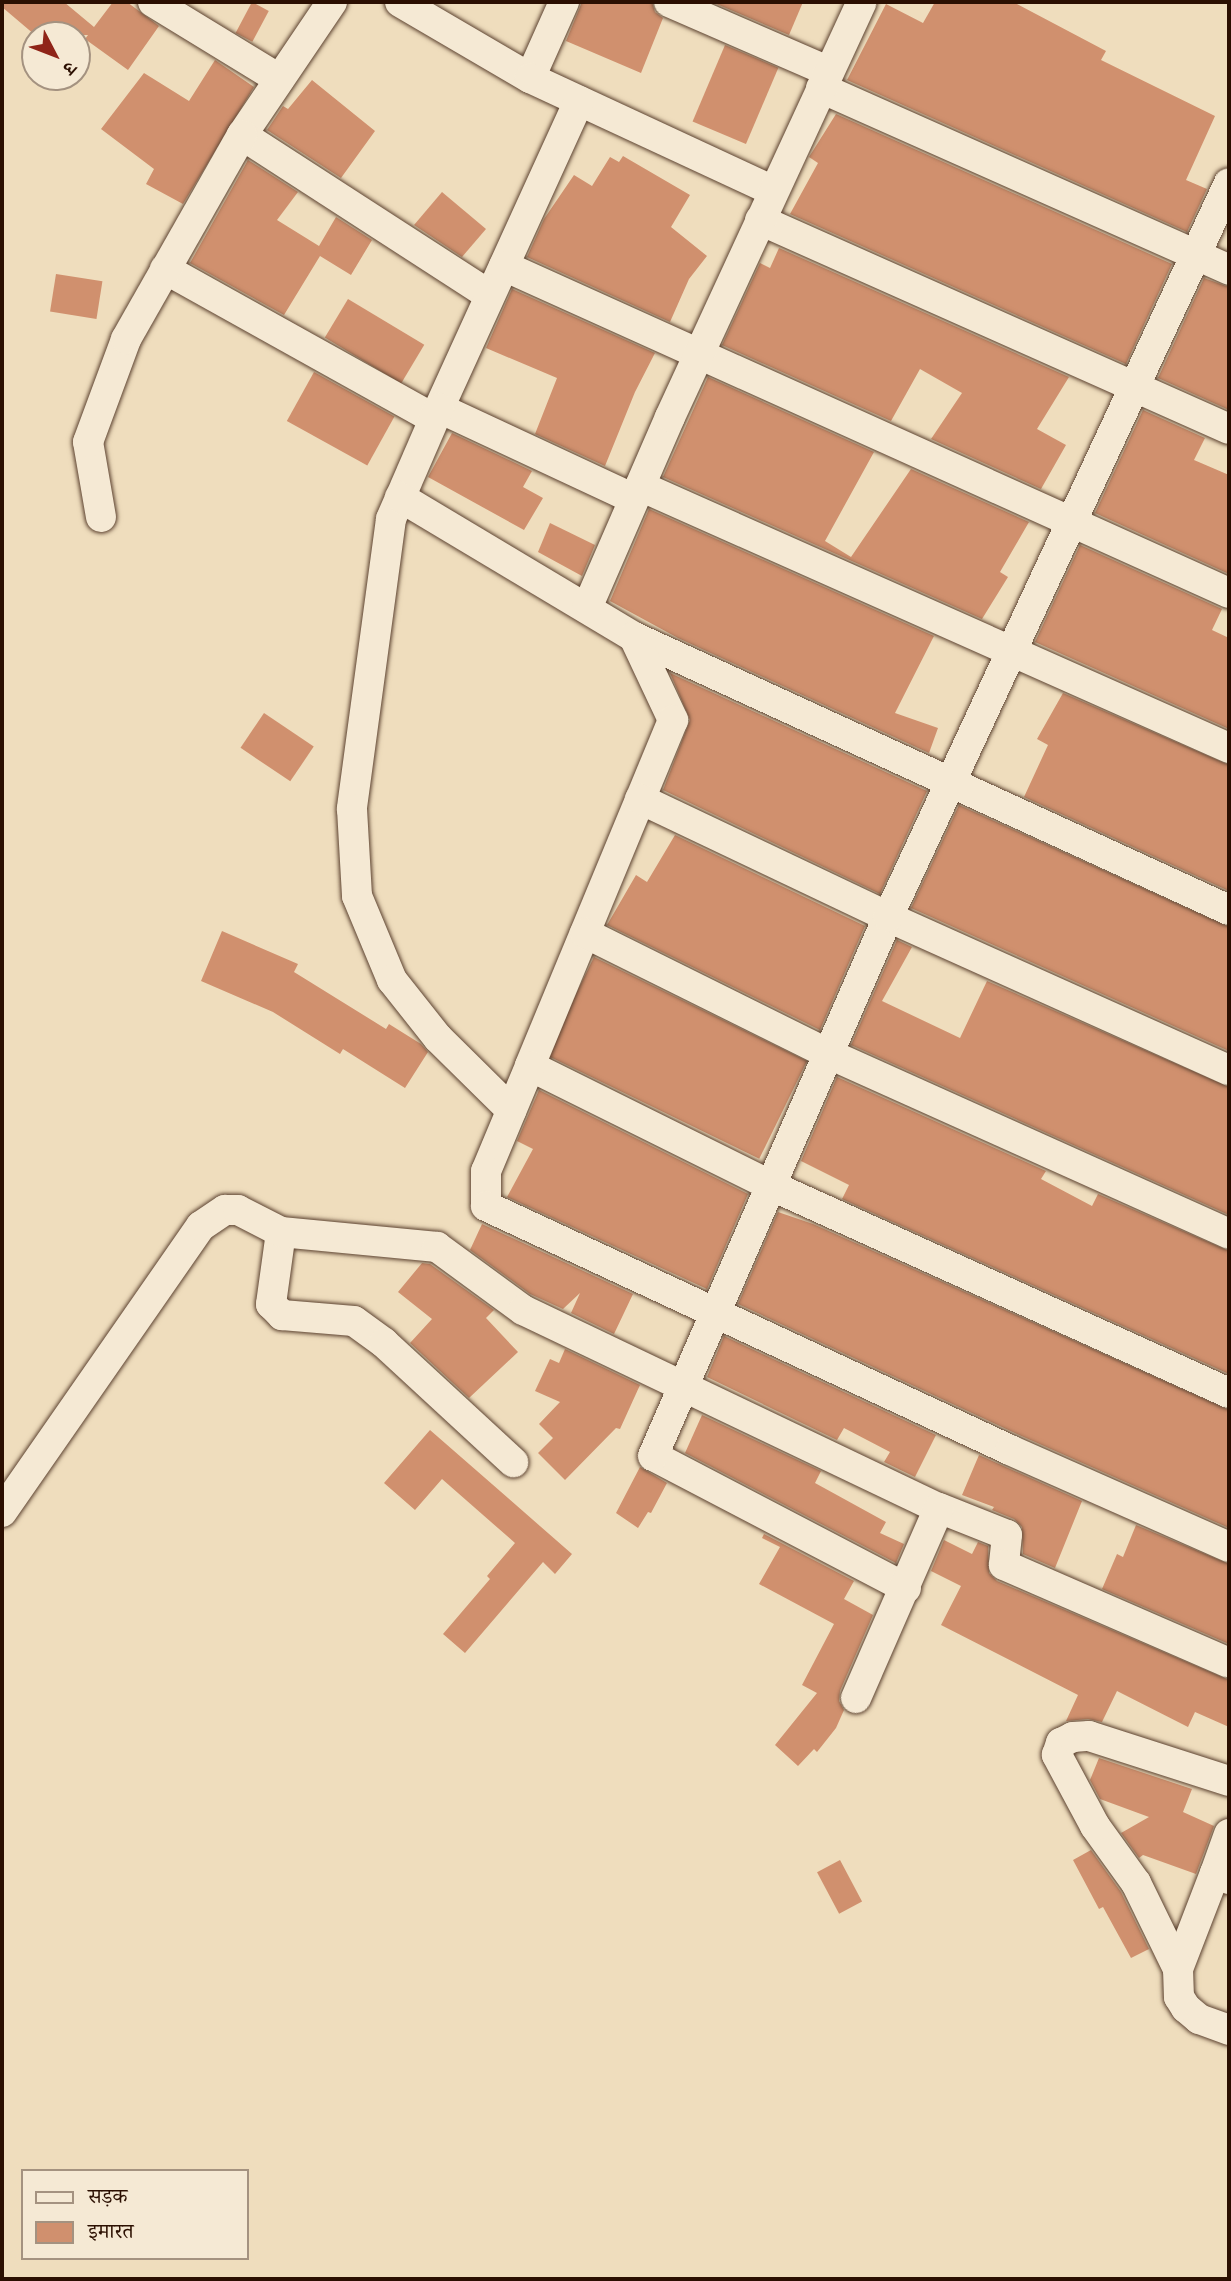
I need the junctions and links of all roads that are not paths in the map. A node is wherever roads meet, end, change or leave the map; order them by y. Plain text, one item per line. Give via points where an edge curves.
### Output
1 (153, 2) edge
2 (332, 2) edge
3 (400, 2) edge
4 (564, 2) edge
5 (669, 2) edge
6 (862, 2) edge
7 (530, 78) junction
8 (279, 79) junction
9 (825, 80) junction
10 (579, 101) junction
11 (242, 135) junction
12 (1229, 183) edge
13 (773, 191) junction
14 (760, 220) junction
15 (1196, 255) junction
16 (504, 266) junction
17 (164, 269) junction
18 (1229, 270) edge
19 (489, 295) junction
20 (700, 352) junction
21 (1136, 387) junction
22 (437, 414) junction
23 (1229, 429) edge
24 (637, 492) junction
25 (400, 498) junction
26 (101, 517) dead end
27 (1074, 521) junction
28 (1229, 593) edge
29 (587, 608) junction
30 (634, 637) junction
31 (1013, 653) junction
32 (1229, 748) edge
33 (953, 782) junction
34 (640, 799) junction
35 (1229, 909) edge
36 (888, 917) junction
37 (585, 933) junction
38 (829, 1054) junction
39 (530, 1066) junction
40 (1229, 1070) edge
41 (511, 1110) junction
42 (772, 1186) junction
43 (281, 1232) junction
44 (1229, 1234) edge
45 (715, 1313) junction
46 (682, 1386) junction
47 (1229, 1393) edge
48 (513, 1462) dead end
49 (939, 1508) junction
50 (2, 1512) edge
51 (1229, 1547) edge
52 (906, 1588) junction
53 (1229, 1663) edge
54 (856, 1698) dead end
55 (1229, 1781) edge
56 (1229, 1834) edge
57 (1222, 1876) edge
58 (1178, 1969) junction
59 (1229, 2030) edge

1 - 8 street
2 - 8 street
3 - 7 street
4 - 7 street
5 - 9 street
6 - 9 street
7 - 10 street
8 - 11 street
9 - 13 street
9 - 15 street
10 - 13 street
10 - 16 street
11 - 17 street
11 - 19 street
12 - 15 street
13 - 14 street
14 - 20 street
14 - 21 street
15 - 18 street
15 - 21 street
16 - 19 street
16 - 20 street
17 - 22 street
17 - 26 street via 126,339 88,442
19 - 22 street
20 - 24 street
20 - 27 street
21 - 23 street
21 - 27 street
22 - 24 street
22 - 25 street
24 - 29 street
24 - 31 street
25 - 29 street
25 - 41 street via 391,519 352,809 357,896 392,980 438,1038
27 - 28 street
27 - 31 street
29 - 30 street
30 - 33 street
30 - 34 street via 673,720
31 - 32 street
31 - 33 street
33 - 35 street
33 - 36 street
34 - 36 street
34 - 37 street
36 - 38 street
36 - 40 street
37 - 38 street
37 - 39 street
38 - 42 street
38 - 44 street
39 - 41 street
39 - 42 street
41 - 45 street via 486,1171 486,1206
42 - 45 street
42 - 47 street
43 - 46 street via 437,1247 523,1310
43 - 48 street via 271,1304 282,1315 354,1321
43 - 50 street via 238,1210 225,1210 201,1226
45 - 46 street
45 - 51 street
46 - 49 street
46 - 52 street via 653,1455
49 - 52 street
49 - 53 street via 1007,1535 1004,1565
52 - 54 street
55 - 58 street via 1089,1736 1061,1743 1057,1755 1095,1826 1136,1883
56 - 57 street
57 - 58 street
58 - 59 street via 1180,1997 1186,2008 1199,2019

